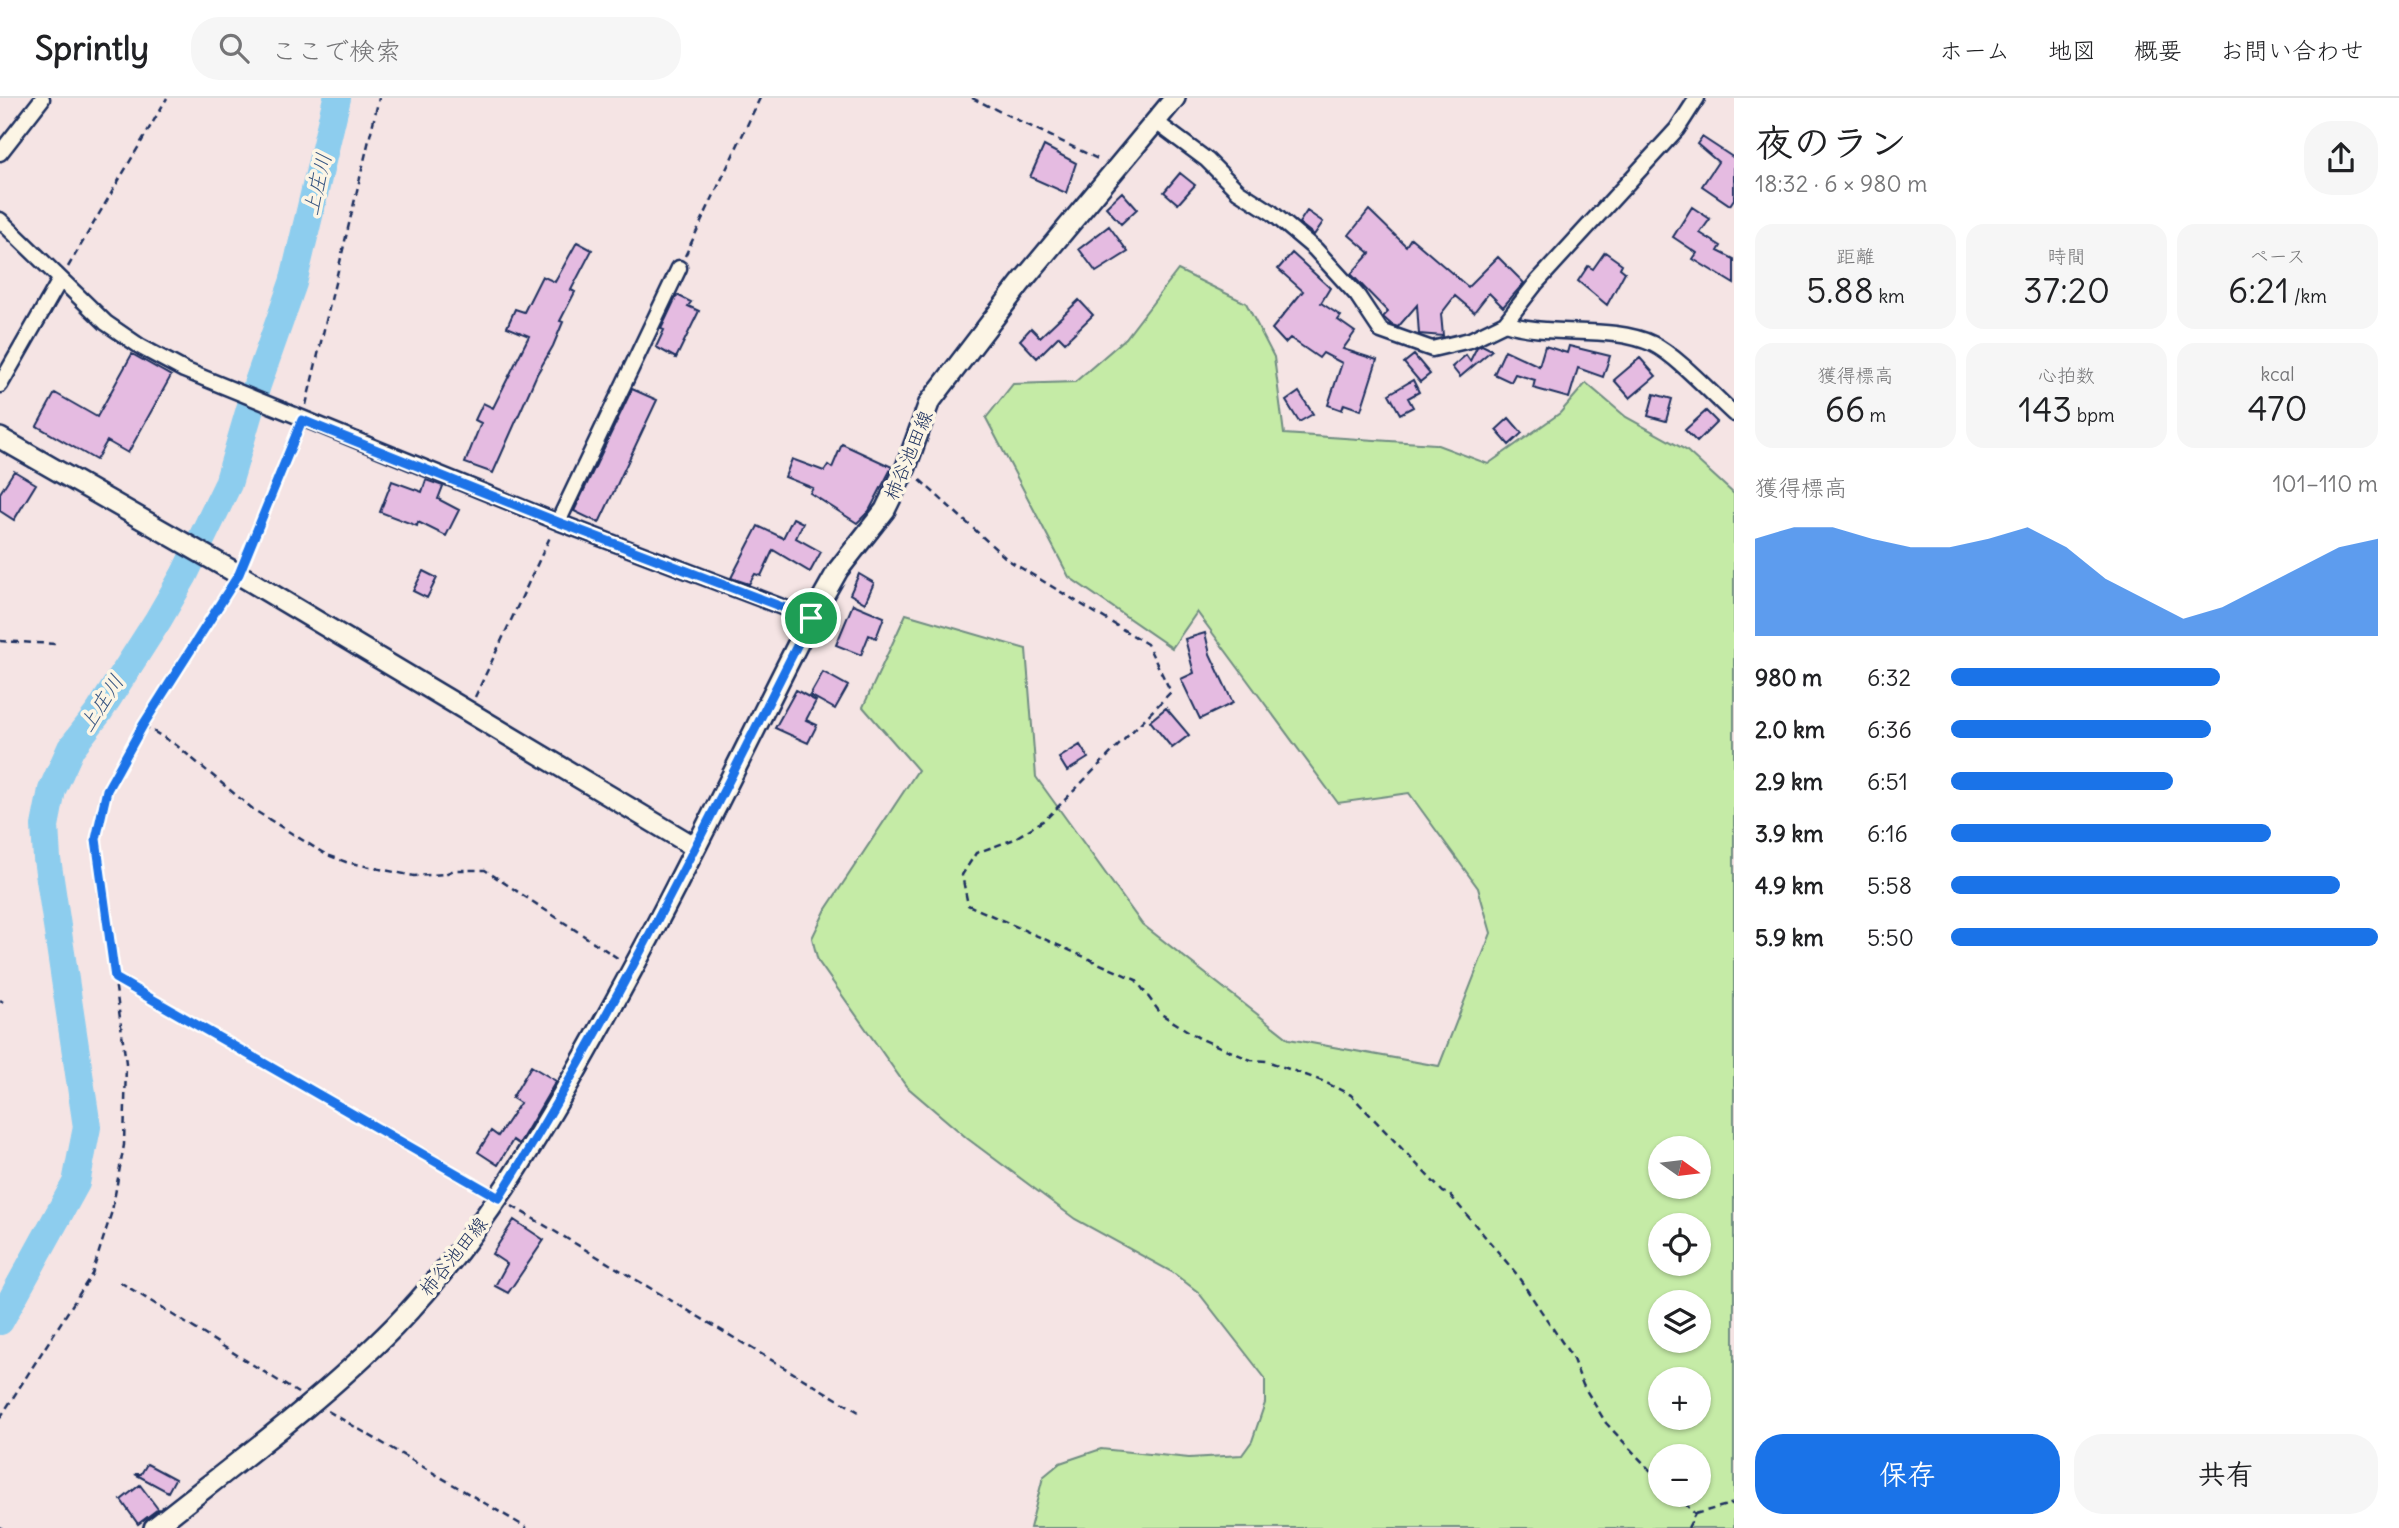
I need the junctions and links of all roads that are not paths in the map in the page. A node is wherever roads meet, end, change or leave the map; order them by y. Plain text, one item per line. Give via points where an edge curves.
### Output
1 (1175, 98) edge
2 (1697, 98) edge
3 (41, 99) edge
4 (1156, 122) junction
5 (0, 153) edge
6 (0, 220) edge
7 (678, 268) road end
8 (60, 280) junction
9 (1504, 323) junction
10 (0, 385) edge
11 (1734, 414) edge
12 (0, 438) edge
13 (558, 522) junction
14 (811, 618) junction
15 (695, 847) junction
16 (154, 1528) edge

1 - 4 main road, 柿谷池田線
2 - 9 street via 1677,129
3 - 5 street
4 - 9 street via 1315,249 1357,295 1381,331 1432,349 1469,340
4 - 14 main road, 柿谷池田線 via 929,403 885,510 838,570
6 - 8 street
7 - 13 street
8 - 10 street
8 - 13 street via 141,348 302,420
9 - 11 street via 1653,344
12 - 15 main road via 239,574
13 - 14 street
14 - 15 main road, 柿谷池田線
15 - 16 main road, 柿谷池田線 via 634,969 499,1198 395,1325 313,1403

